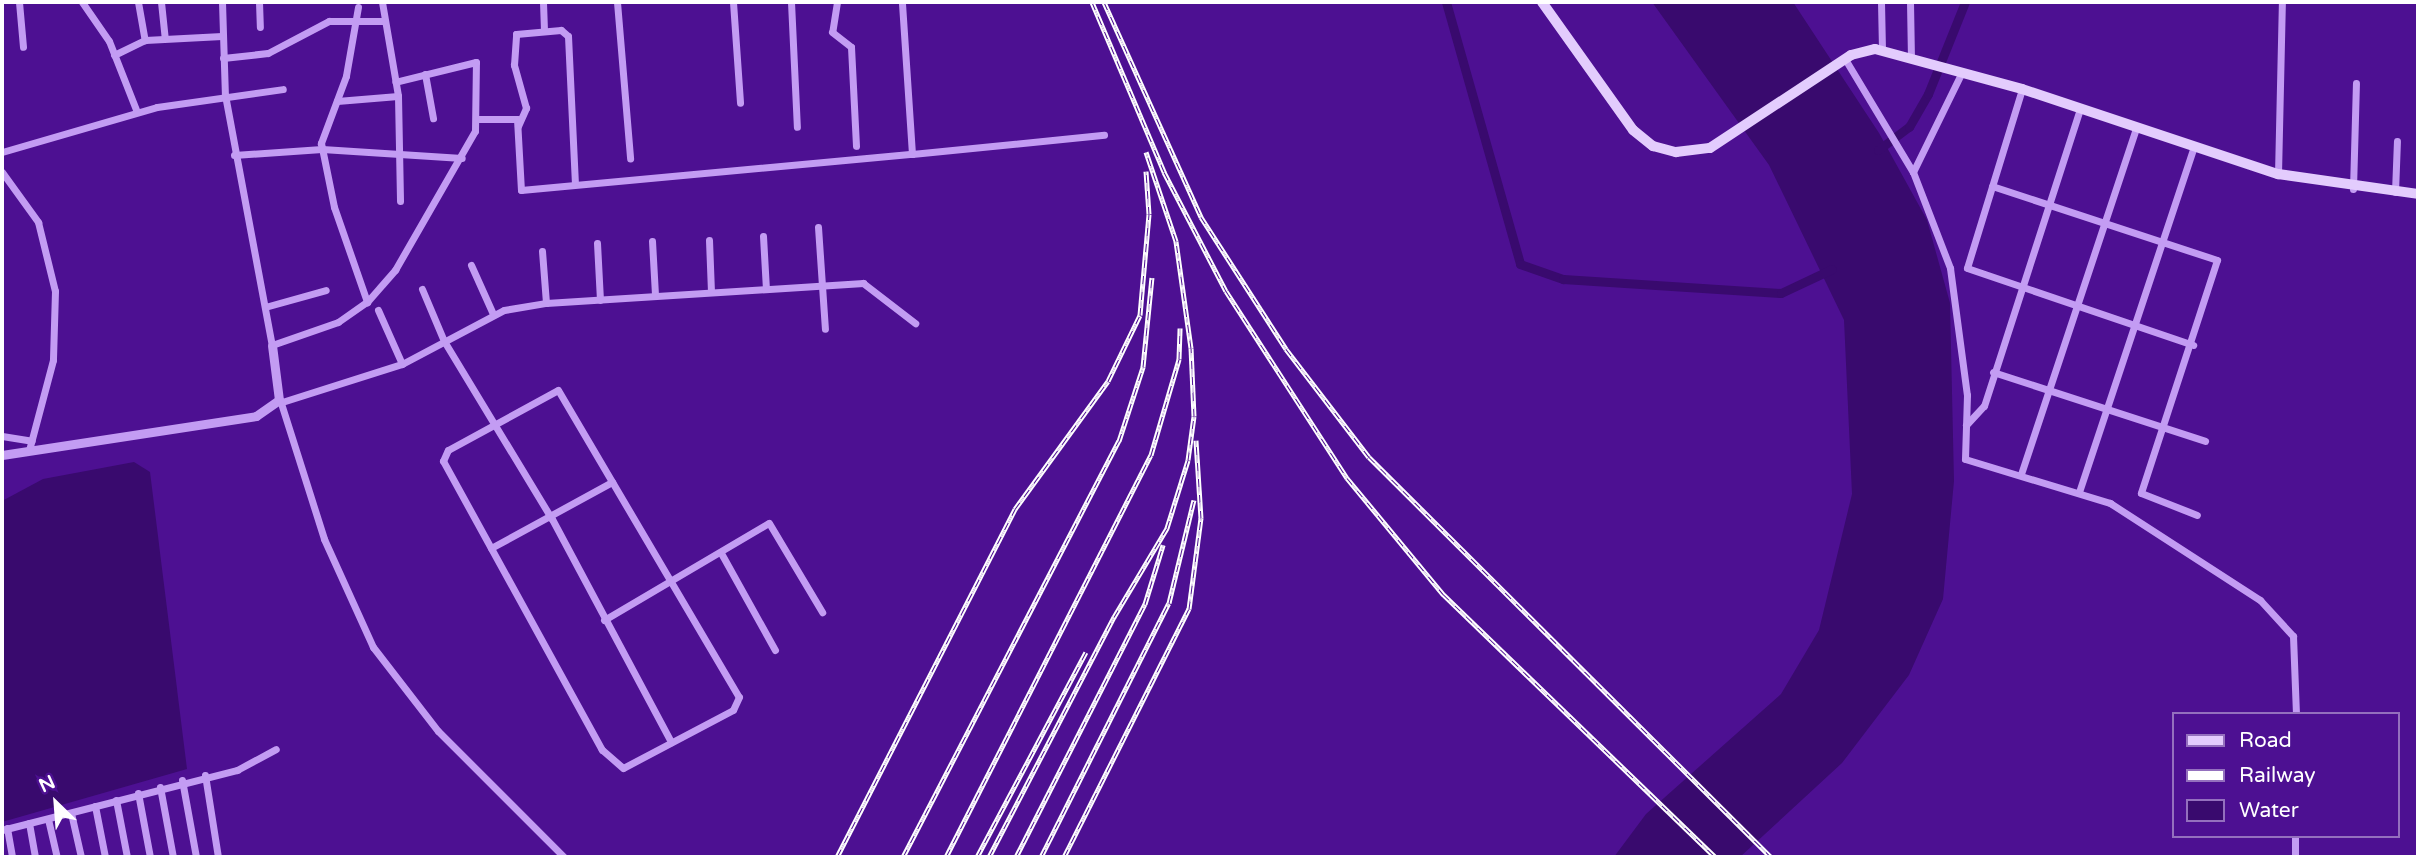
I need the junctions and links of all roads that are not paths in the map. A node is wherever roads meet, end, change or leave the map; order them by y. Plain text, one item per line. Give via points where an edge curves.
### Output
1 (19, 2) edge
2 (82, 2) edge
3 (138, 2) edge
4 (161, 2) edge
5 (222, 2) edge
6 (259, 2) edge
7 (382, 2) edge
8 (543, 2) edge
9 (617, 2) edge
10 (733, 2) edge
11 (791, 2) edge
12 (837, 2) edge
13 (902, 2) edge
14 (1542, 2) edge
15 (1881, 2) edge
16 (1910, 2) edge
17 (2281, 2) edge
18 (358, 7) dead end
19 (384, 21) junction
20 (358, 23) junction
21 (260, 27) dead end
22 (544, 29) junction
23 (222, 36) junction
24 (165, 38) junction
25 (145, 40) junction
26 (23, 47) dead end
27 (1882, 50) junction
28 (114, 55) junction
29 (1911, 57) junction
30 (223, 58) junction
31 (1845, 60) junction
32 (1960, 72) junction
33 (425, 74) junction
34 (395, 82) junction
35 (2356, 82) dead end
36 (283, 89) dead end
37 (2022, 89) junction
38 (225, 95) junction
39 (398, 96) junction
40 (337, 101) junction
41 (740, 103) dead end
42 (2080, 109) junction
43 (137, 112) junction
44 (433, 118) dead end
45 (479, 119) junction
46 (518, 126) junction
47 (797, 127) dead end
48 (2136, 128) junction
49 (1104, 135) dead end
50 (2397, 141) dead end
51 (856, 146) dead end
52 (322, 149) junction
53 (2193, 149) junction
54 (2, 152) edge
55 (912, 154) junction
56 (234, 155) junction
57 (400, 155) junction
58 (630, 158) dead end
59 (462, 159) junction
60 (2, 172) edge
61 (1913, 172) junction
62 (2278, 174) junction
63 (575, 183) junction
64 (1992, 186) junction
65 (2353, 189) junction
66 (2395, 192) junction
67 (2418, 194) edge
68 (400, 201) dead end
69 (2049, 206) junction
70 (2106, 225) junction
71 (818, 227) dead end
72 (763, 236) dead end
73 (709, 240) dead end
74 (652, 241) dead end
75 (597, 243) dead end
76 (2164, 244) junction
77 (542, 251) dead end
78 (471, 265) dead end
79 (822, 286) junction
80 (422, 289) dead end
81 (766, 289) junction
82 (2021, 289) junction
83 (326, 290) dead end
84 (711, 291) junction
85 (655, 295) junction
86 (600, 300) junction
87 (367, 302) junction
88 (546, 303) junction
89 (265, 307) junction
90 (2078, 307) junction
91 (378, 310) dead end
92 (493, 314) junction
93 (915, 323) dead end
94 (2135, 327) junction
95 (825, 329) dead end
96 (444, 341) junction
97 (272, 345) junction
98 (2193, 345) junction
99 (402, 364) junction
100 (1993, 372) junction
101 (2049, 391) junction
102 (281, 401) junction
103 (2107, 409) junction
104 (496, 421) junction
105 (1966, 425) junction
106 (2164, 428) junction
107 (2, 436) edge
108 (2205, 441) dead end
109 (30, 446) junction
110 (2, 455) edge
111 (2021, 474) junction
112 (611, 482) junction
113 (2079, 492) junction
114 (2197, 515) dead end
115 (552, 519) junction
116 (491, 548) junction
117 (721, 553) junction
118 (672, 582) junction
119 (822, 612) dead end
120 (604, 620) junction
121 (775, 650) dead end
122 (2296, 712) edge
123 (671, 742) junction
124 (276, 749) dead end
125 (205, 775) junction
126 (182, 780) junction
127 (160, 787) junction
128 (138, 793) junction
129 (116, 800) junction
130 (95, 806) junction
131 (71, 813) junction
132 (48, 818) junction
133 (29, 823) junction
134 (4, 829) edge
135 (2295, 838) edge
136 (12, 857) edge
137 (35, 857) edge
138 (57, 857) edge
139 (81, 857) edge
140 (105, 857) edge
141 (127, 857) edge
142 (150, 857) edge
143 (173, 857) edge
144 (196, 857) edge
145 (218, 857) edge
146 (564, 857) edge
147 (2295, 857) edge

1 - 26 street
2 - 28 street
3 - 25 street
4 - 24 street
5 - 23 street
6 - 21 street
7 - 19 street
8 - 22 street
9 - 58 street
10 - 41 street
11 - 47 street
12 - 51 street via 832,32 851,47
13 - 55 street
14 - 31 main road via 1611,104 1653,146 1696,152
15 - 27 street
16 - 29 street
17 - 62 street
18 - 20 street
19 - 20 street
19 - 34 street
20 - 30 street via 329,21 268,53
20 - 40 street
22 - 46 street via 519,31 514,39 526,108
22 - 63 street via 568,36
23 - 24 street
23 - 30 street
24 - 25 street
25 - 28 street
27 - 29 main road
27 - 31 main road
28 - 43 street
29 - 32 main road
30 - 38 street
31 - 61 street
32 - 37 main road
32 - 61 street
33 - 34 street
33 - 44 street
33 - 45 street via 476,62
34 - 39 street
35 - 65 street
36 - 38 street
37 - 42 main road
37 - 64 street
38 - 43 street
38 - 56 street
39 - 40 street
39 - 57 street
40 - 52 street via 324,124
42 - 48 main road
42 - 69 street
43 - 54 street
45 - 46 street via 515,118
45 - 59 street
46 - 63 street via 521,190
48 - 53 main road
48 - 70 street
49 - 55 street
50 - 66 street
52 - 56 street
52 - 57 street
52 - 87 street via 334,207
53 - 62 main road
53 - 76 street
55 - 63 street
56 - 89 street
57 - 59 street
57 - 68 street
59 - 87 street via 395,270
60 - 109 street via 38,222 55,291 53,360
61 - 105 street via 1958,297
62 - 65 main road
64 - 69 street
64 - 82 street via 1965,264 1970,272
65 - 66 main road
66 - 67 main road
69 - 70 street
69 - 82 street
70 - 76 street
70 - 90 street
71 - 79 street
72 - 81 street
73 - 84 street
74 - 85 street
75 - 86 street
76 - 94 street
76 - 98 street via 2217,260
77 - 88 street
78 - 92 street
79 - 81 street
79 - 93 street via 863,283
79 - 95 street
80 - 96 street
81 - 84 street
82 - 90 street
82 - 100 street
83 - 89 street
84 - 85 street
85 - 86 street
86 - 88 street
87 - 97 street via 338,322
88 - 92 street
89 - 97 street
90 - 94 street
90 - 101 street
91 - 99 street
92 - 96 street
94 - 98 street
94 - 103 street
96 - 99 street
96 - 104 street
97 - 102 street
98 - 106 street
99 - 102 street
100 - 101 street
100 - 105 street via 1981,412
101 - 103 street
101 - 111 street
102 - 109 street via 256,416 216,426
102 - 146 street via 324,539 373,647 439,731
103 - 106 street
103 - 113 street
104 - 112 street via 558,390
104 - 115 street
104 - 116 street via 448,450 443,461
105 - 111 street via 1965,459
106 - 108 street
106 - 114 street via 2141,493
107 - 109 street
109 - 110 street
111 - 113 street
112 - 115 street
112 - 118 street
113 - 122 street via 2137,517 2277,614 2293,636
115 - 116 street
115 - 120 street
116 - 123 street via 616,767
117 - 118 street
117 - 119 street via 769,523
117 - 121 street
118 - 120 street
118 - 123 street via 739,698 733,710
120 - 123 street
124 - 125 street via 237,770
125 - 126 street
125 - 145 street
126 - 127 street
126 - 144 street
127 - 128 street
127 - 143 street
128 - 129 street
128 - 142 street
129 - 130 street
129 - 141 street
130 - 131 street
130 - 140 street
131 - 132 street
131 - 139 street
132 - 133 street
132 - 138 street
133 - 134 street
133 - 137 street
134 - 136 street
135 - 147 street

